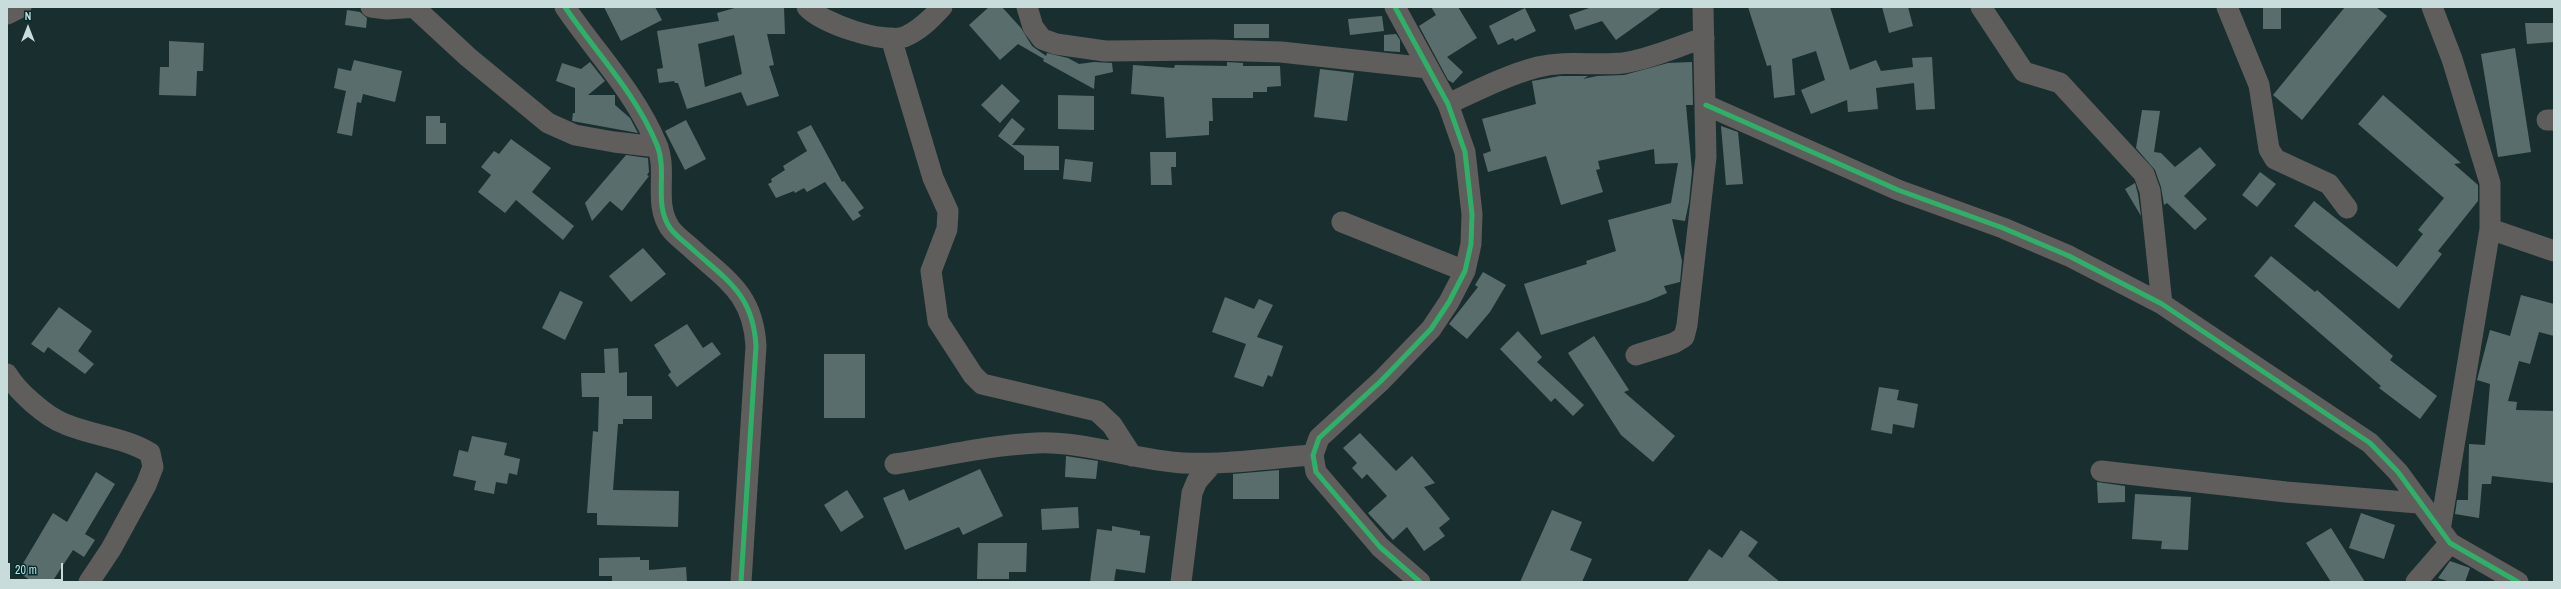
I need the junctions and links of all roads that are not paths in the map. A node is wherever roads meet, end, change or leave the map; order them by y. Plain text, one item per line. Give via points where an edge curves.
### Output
1 (20, 7) edge
2 (371, 7) edge
3 (565, 7) edge
4 (807, 7) edge
5 (942, 7) edge
6 (1027, 7) edge
7 (1395, 7) edge
8 (1703, 7) edge
9 (1981, 7) edge
10 (2227, 7) edge
11 (2432, 7) edge
12 (417, 8) edge
13 (7, 14) edge
14 (891, 38) junction
15 (1704, 38) junction
16 (1428, 68) junction
17 (1448, 104) junction
18 (1706, 105) junction
19 (658, 147) junction
20 (2347, 208) dead end
21 (1342, 222) dead end
22 (2490, 229) junction
23 (2554, 251) edge
24 (1465, 271) junction
25 (2162, 304) junction
26 (1636, 355) dead end
27 (7, 374) edge
28 (1312, 455) junction
29 (1132, 456) junction
30 (1213, 463) junction
31 (895, 464) dead end
32 (2101, 471) dead end
33 (2418, 503) junction
34 (2445, 536) junction
35 (89, 582) edge
36 (741, 582) edge
37 (1181, 582) edge
38 (1420, 582) edge
39 (2416, 582) edge
40 (2518, 582) edge

1 - 13 street
2 - 12 street via 387,10
3 - 19 street via 640,108
4 - 14 street via 814,15 830,22
5 - 14 street via 928,22 904,37
6 - 16 street via 1033,27 1042,39 1056,44 1105,51 1281,52
7 - 16 street
8 - 15 street
9 - 25 street via 2024,72 2060,83 2144,174 2150,191
10 - 20 street via 2259,85 2269,149 2275,159 2329,184
11 - 22 street via 2452,59 2490,183
12 - 19 street via 473,62 548,123 575,135
14 - 29 street via 933,178 948,211 947,229 931,271 938,321 973,375 982,384 1096,411 1112,425
15 - 17 street via 1642,59 1622,63 1575,62 1539,67 1505,78
15 - 18 street
16 - 17 street
17 - 24 street via 1465,152 1472,214 1471,244
18 - 25 street via 1898,190 2003,228 2069,256
18 - 26 street via 1706,157 1684,336 1674,343
19 - 36 street via 665,220 670,229 739,292 750,310 755,328
21 - 24 street
22 - 23 street
22 - 34 street
24 - 28 street via 1431,329 1381,381 1319,438
25 - 33 street via 2370,444 2398,472
27 - 35 street via 33,403 64,424 136,445 150,453 153,467 146,485 111,549
28 - 30 street
28 - 38 street via 1316,472 1380,547
29 - 30 street via 1182,463
29 - 31 street via 1089,447 1036,443
30 - 37 street via 1197,481 1192,493
32 - 33 street via 2286,492
33 - 34 street
34 - 39 street
34 - 40 street

